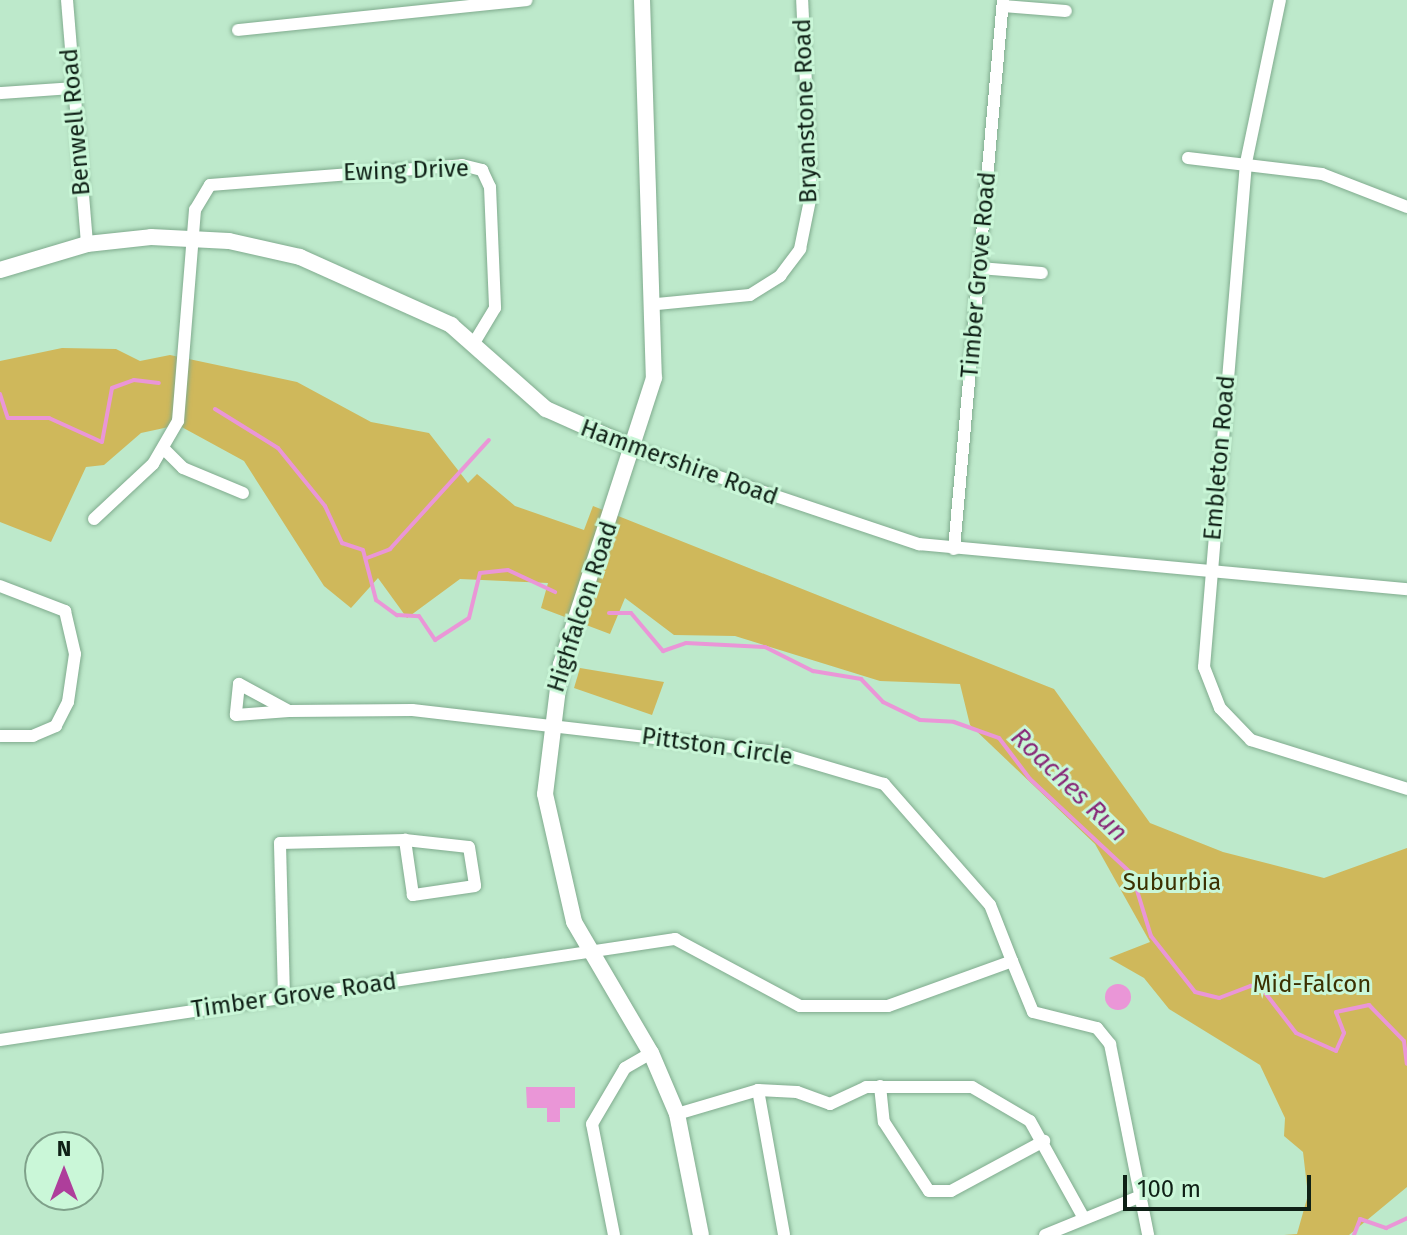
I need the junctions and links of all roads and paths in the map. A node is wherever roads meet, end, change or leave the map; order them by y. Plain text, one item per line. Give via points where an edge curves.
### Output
1 (67, 0) edge
2 (526, 0) edge
3 (642, 0) edge
4 (802, 0) edge
5 (1280, 0) edge
6 (1003, 3) edge
7 (401, 7) edge
8 (1066, 11) dead end
9 (238, 30) dead end
10 (73, 88) junction
11 (0, 93) edge
12 (1188, 158) dead end
13 (1246, 163) junction
14 (1407, 207) edge
15 (193, 238) junction
16 (87, 244) junction
17 (979, 268) junction
18 (0, 270) edge
19 (1042, 273) dead end
20 (657, 304) junction
21 (475, 341) junction
22 (164, 449) junction
23 (636, 449) junction
24 (243, 493) dead end
25 (94, 519) dead end
26 (954, 549) junction
27 (1210, 571) junction
28 (0, 586) edge
29 (1407, 589) edge
30 (289, 711) dead end
31 (548, 727) junction
32 (0, 736) edge
33 (1407, 789) edge
34 (405, 840) junction
35 (588, 954) junction
36 (1012, 961) junction
37 (284, 997) junction
38 (0, 1040) edge
39 (651, 1053) junction
40 (880, 1086) junction
41 (758, 1090) junction
42 (677, 1114) junction
43 (1044, 1141) junction
44 (1141, 1196) junction
45 (1082, 1215) junction
46 (614, 1235) edge
47 (701, 1235) edge
48 (784, 1235) edge
49 (1045, 1235) edge
50 (1148, 1235) edge

1 - 10 street, Benwell Road
2 - 7 street
3 - 20 street, Highfalcon Road
4 - 20 street, Bryanstone Road via 811,195 800,249 780,276 750,295
5 - 13 street, Embleton Road
6 - 8 street
6 - 17 street, Timber Grove Road
7 - 9 street
10 - 11 street
10 - 16 street, Benwell Road
12 - 13 street
13 - 14 street via 1352,181
13 - 27 street, Embleton Road
15 - 16 street, Hammershire Road
15 - 21 street, Hammershire Road via 261,247 336,270
15 - 21 street, Ewing Drive via 198,200 217,182 474,166 490,187 495,308
15 - 22 street via 184,391
16 - 18 street, Hammershire Road
17 - 19 street
17 - 26 street, Timber Grove Road
20 - 23 street, Highfalcon Road via 654,378
21 - 23 street, Hammershire Road via 554,414
22 - 24 street via 183,468
22 - 25 street
23 - 26 street, Hammershire Road via 873,532
23 - 31 street, Highfalcon Road via 561,664
26 - 27 street, Hammershire Road
27 - 29 street, Hammershire Road
27 - 33 street, Embleton Road via 1204,667 1234,726 1268,748
28 - 32 street via 65,611 75,654 56,726 33,736
30 - 31 street, Pittston Circle via 412,710
31 - 35 street, Highfalcon Road via 549,830
31 - 36 street, Pittston Circle via 776,752 884,784 990,905
34 - 34 street via 469,847 475,886 413,895
34 - 37 street via 280,843
35 - 36 street via 675,939 800,1006 888,1006
35 - 37 street, Timber Grove Road
35 - 39 street, Highfalcon Road
36 - 44 street, Pittston Circle via 1033,1012 1105,1033
37 - 38 street, Timber Grove Road
39 - 42 street, Highfalcon Road
39 - 46 street via 625,1068 592,1124
40 - 41 street via 830,1104
40 - 43 street via 949,1084 994,1094
40 - 43 street via 884,1122 929,1191 951,1191
41 - 42 street
41 - 48 street
42 - 47 street, Highfalcon Road
43 - 45 street
44 - 45 street
44 - 50 street
45 - 49 street

